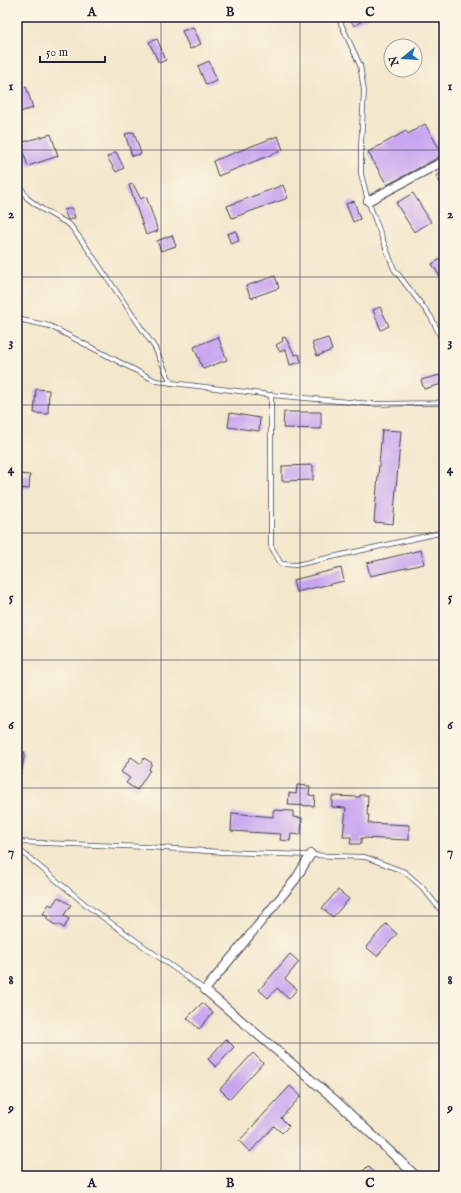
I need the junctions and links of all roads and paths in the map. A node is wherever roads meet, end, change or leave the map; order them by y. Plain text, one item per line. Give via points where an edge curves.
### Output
1 (338, 17) edge
2 (444, 161) edge
3 (17, 180) edge
4 (368, 201) junction
5 (17, 319) edge
6 (444, 343) edge
7 (171, 383) junction
8 (271, 395) junction
9 (444, 401) edge
10 (444, 532) edge
11 (17, 842) edge
12 (17, 848) edge
13 (311, 854) junction
14 (444, 914) edge
15 (205, 990) junction
16 (416, 1176) edge

1 - 4 lane via 360,65 364,91 361,174
2 - 4 street
3 - 7 lane via 27,198 74,230 155,348
4 - 6 lane via 394,269 431,317
5 - 7 lane via 50,326 156,381
7 - 8 lane
8 - 9 lane via 372,404
8 - 10 lane via 271,546 281,564 296,565
11 - 13 lane
12 - 15 lane via 90,908
13 - 14 lane via 365,857 405,872 422,887
13 - 15 street via 295,880
15 - 16 street via 334,1099

